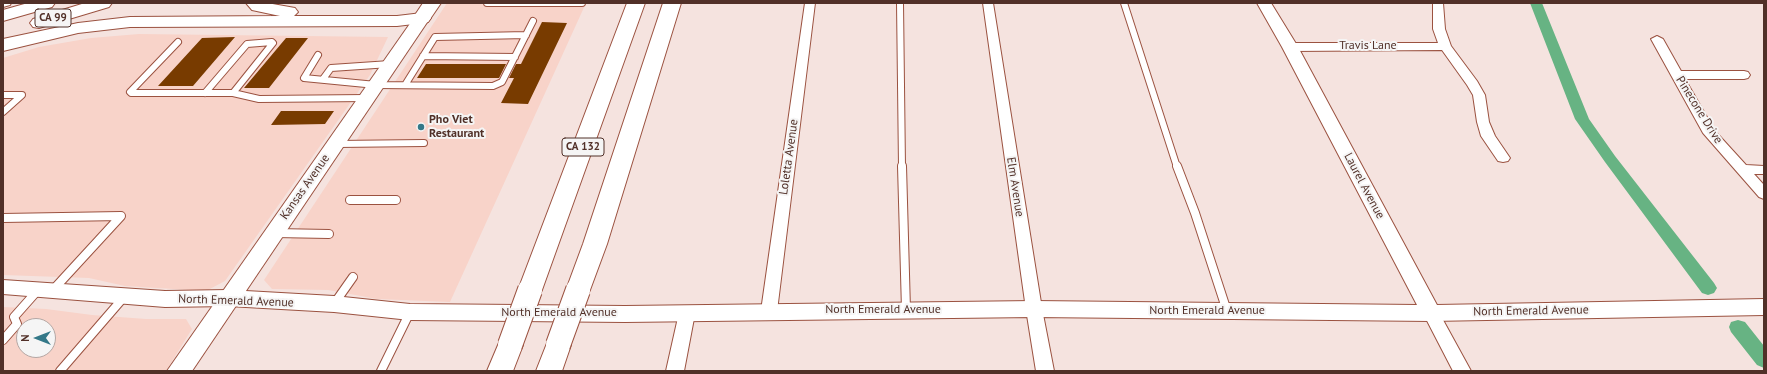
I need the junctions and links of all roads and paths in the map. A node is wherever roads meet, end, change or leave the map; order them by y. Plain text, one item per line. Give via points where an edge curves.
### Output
1 (6, 3) edge
2 (46, 3) edge
3 (103, 3) edge
4 (255, 3) edge
5 (432, 3) edge
6 (487, 3) edge
7 (582, 3) edge
8 (636, 3) edge
9 (672, 3) edge
10 (682, 3) edge
11 (810, 3) edge
12 (900, 3) edge
13 (988, 3) edge
14 (1124, 3) edge
15 (1264, 3) edge
16 (1438, 3) edge
17 (3, 4) edge
18 (3, 16) edge
19 (422, 18) junction
20 (533, 21) dead end
21 (3, 34) edge
22 (526, 35) junction
23 (1657, 39) dead end
24 (178, 42) dead end
25 (3, 45) edge
26 (1445, 46) junction
27 (1290, 47) junction
28 (318, 55) dead end
29 (423, 56) junction
30 (515, 57) junction
31 (390, 64) junction
32 (1677, 75) junction
33 (1744, 75) dead end
34 (323, 79) junction
35 (405, 85) junction
36 (371, 91) junction
37 (205, 93) junction
38 (233, 93) junction
39 (3, 95) edge
40 (3, 112) edge
41 (628, 141) junction
42 (335, 144) junction
43 (424, 144) dead end
44 (1503, 158) dead end
45 (1741, 169) junction
46 (1764, 170) edge
47 (1764, 194) edge
48 (350, 200) dead end
49 (396, 200) dead end
50 (3, 218) edge
51 (273, 233) junction
52 (329, 234) dead end
53 (353, 277) dead end
54 (3, 287) edge
55 (45, 290) junction
56 (124, 296) junction
57 (228, 298) junction
58 (334, 304) junction
59 (1764, 307) edge
60 (906, 310) junction
61 (1034, 310) junction
62 (769, 311) junction
63 (1227, 311) junction
64 (410, 312) junction
65 (687, 313) junction
66 (1431, 313) junction
67 (3, 340) edge
68 (60, 371) edge
69 (179, 371) edge
70 (381, 371) edge
71 (500, 371) edge
72 (549, 371) edge
73 (675, 371) edge
74 (1045, 371) edge
75 (1462, 371) edge

1 - 17 street
2 - 18 main road, CA 99
3 - 21 main road, CA 99
4 - 19 main road via 272,10
5 - 19 main road, Kansas Avenue
6 - 7 lane
8 - 71 main road, CA 132, bridge
9 - 41 main road
10 - 41 main road, CA 132
11 - 62 street, Loletta Avenue
12 - 60 lane
13 - 61 street, Elm Avenue
14 - 63 lane
15 - 27 street, Laurel Avenue
16 - 26 street via 1439,29
19 - 25 main road via 398,21 130,22 78,28
19 - 31 main road, Kansas Avenue
20 - 22 lane
22 - 29 lane via 435,37
22 - 30 lane
23 - 32 street, Pinecone Drive
24 - 37 lane via 130,92
26 - 27 street, Travis Lane
26 - 44 street via 1479,95 1488,136
27 - 66 street, Laurel Avenue
28 - 34 lane via 304,78
29 - 30 lane
29 - 35 lane
30 - 35 lane via 502,82 493,86
31 - 34 lane via 331,68
31 - 36 main road, Kansas Avenue
32 - 33 street
32 - 45 street, Pinecone Drive via 1710,133
34 - 36 lane
35 - 36 lane
36 - 38 lane via 258,99
36 - 42 main road, Kansas Avenue
37 - 38 lane
37 - 38 lane via 247,44 272,42
39 - 40 lane via 22,95
41 - 72 main road, CA 132, bridge via 595,244
42 - 43 lane
42 - 51 main road, Kansas Avenue
45 - 46 street
45 - 47 street, Pinecone Drive
48 - 49 lane
50 - 55 lane via 121,216
51 - 52 lane
51 - 57 main road, Kansas Avenue
53 - 58 lane
54 - 55 street, North Emerald Avenue
55 - 56 street, North Emerald Avenue
55 - 67 lane via 14,317 17,324
56 - 57 street, North Emerald Avenue via 165,299
56 - 68 lane
57 - 58 street, North Emerald Avenue
57 - 69 main road, Kansas Avenue
58 - 64 street, North Emerald Avenue
59 - 66 street, North Emerald Avenue
60 - 61 street, North Emerald Avenue
60 - 62 street, North Emerald Avenue
61 - 63 street, North Emerald Avenue
61 - 74 street, Elm Avenue
62 - 65 street, North Emerald Avenue
63 - 66 street, North Emerald Avenue
64 - 65 street, North Emerald Avenue
64 - 70 lane
65 - 73 street
66 - 75 street, Laurel Avenue

